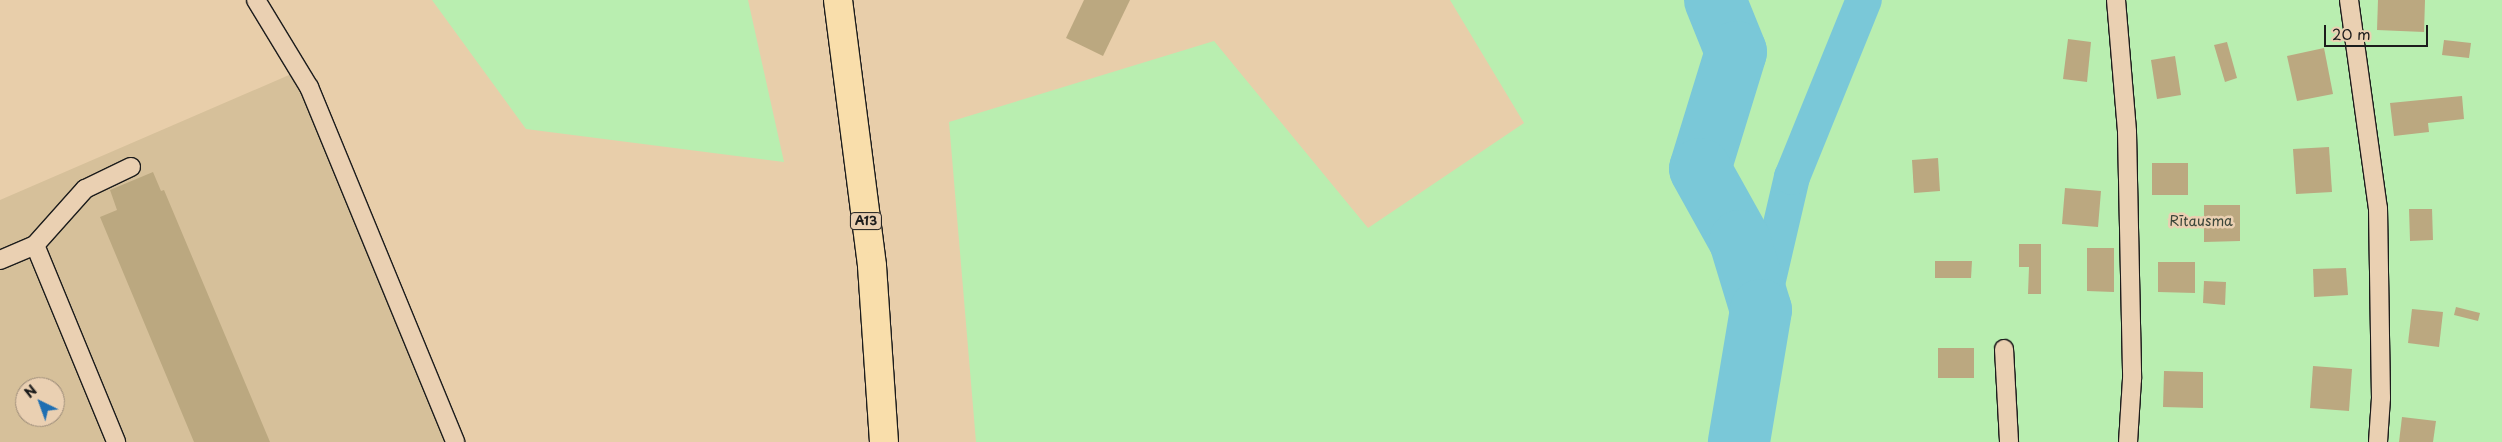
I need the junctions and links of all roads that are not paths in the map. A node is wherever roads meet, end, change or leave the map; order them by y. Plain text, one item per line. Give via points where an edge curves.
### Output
1 (256, 0) edge
2 (838, 0) edge
3 (2116, 0) edge
4 (2349, 0) edge
5 (131, 167) dead end
6 (35, 245) junction
7 (0, 260) edge
8 (2004, 348) dead end
9 (116, 442) edge
10 (455, 442) edge
11 (884, 442) edge
12 (2009, 442) edge
13 (2128, 442) edge
14 (2378, 442) edge

1 - 10 lane via 309,87
2 - 11 main road, A13 via 872,266
3 - 13 lane via 2127,132 2132,379
4 - 14 lane via 2378,208 2381,398
5 - 6 lane via 84,189
6 - 7 lane
6 - 9 lane
8 - 12 lane

